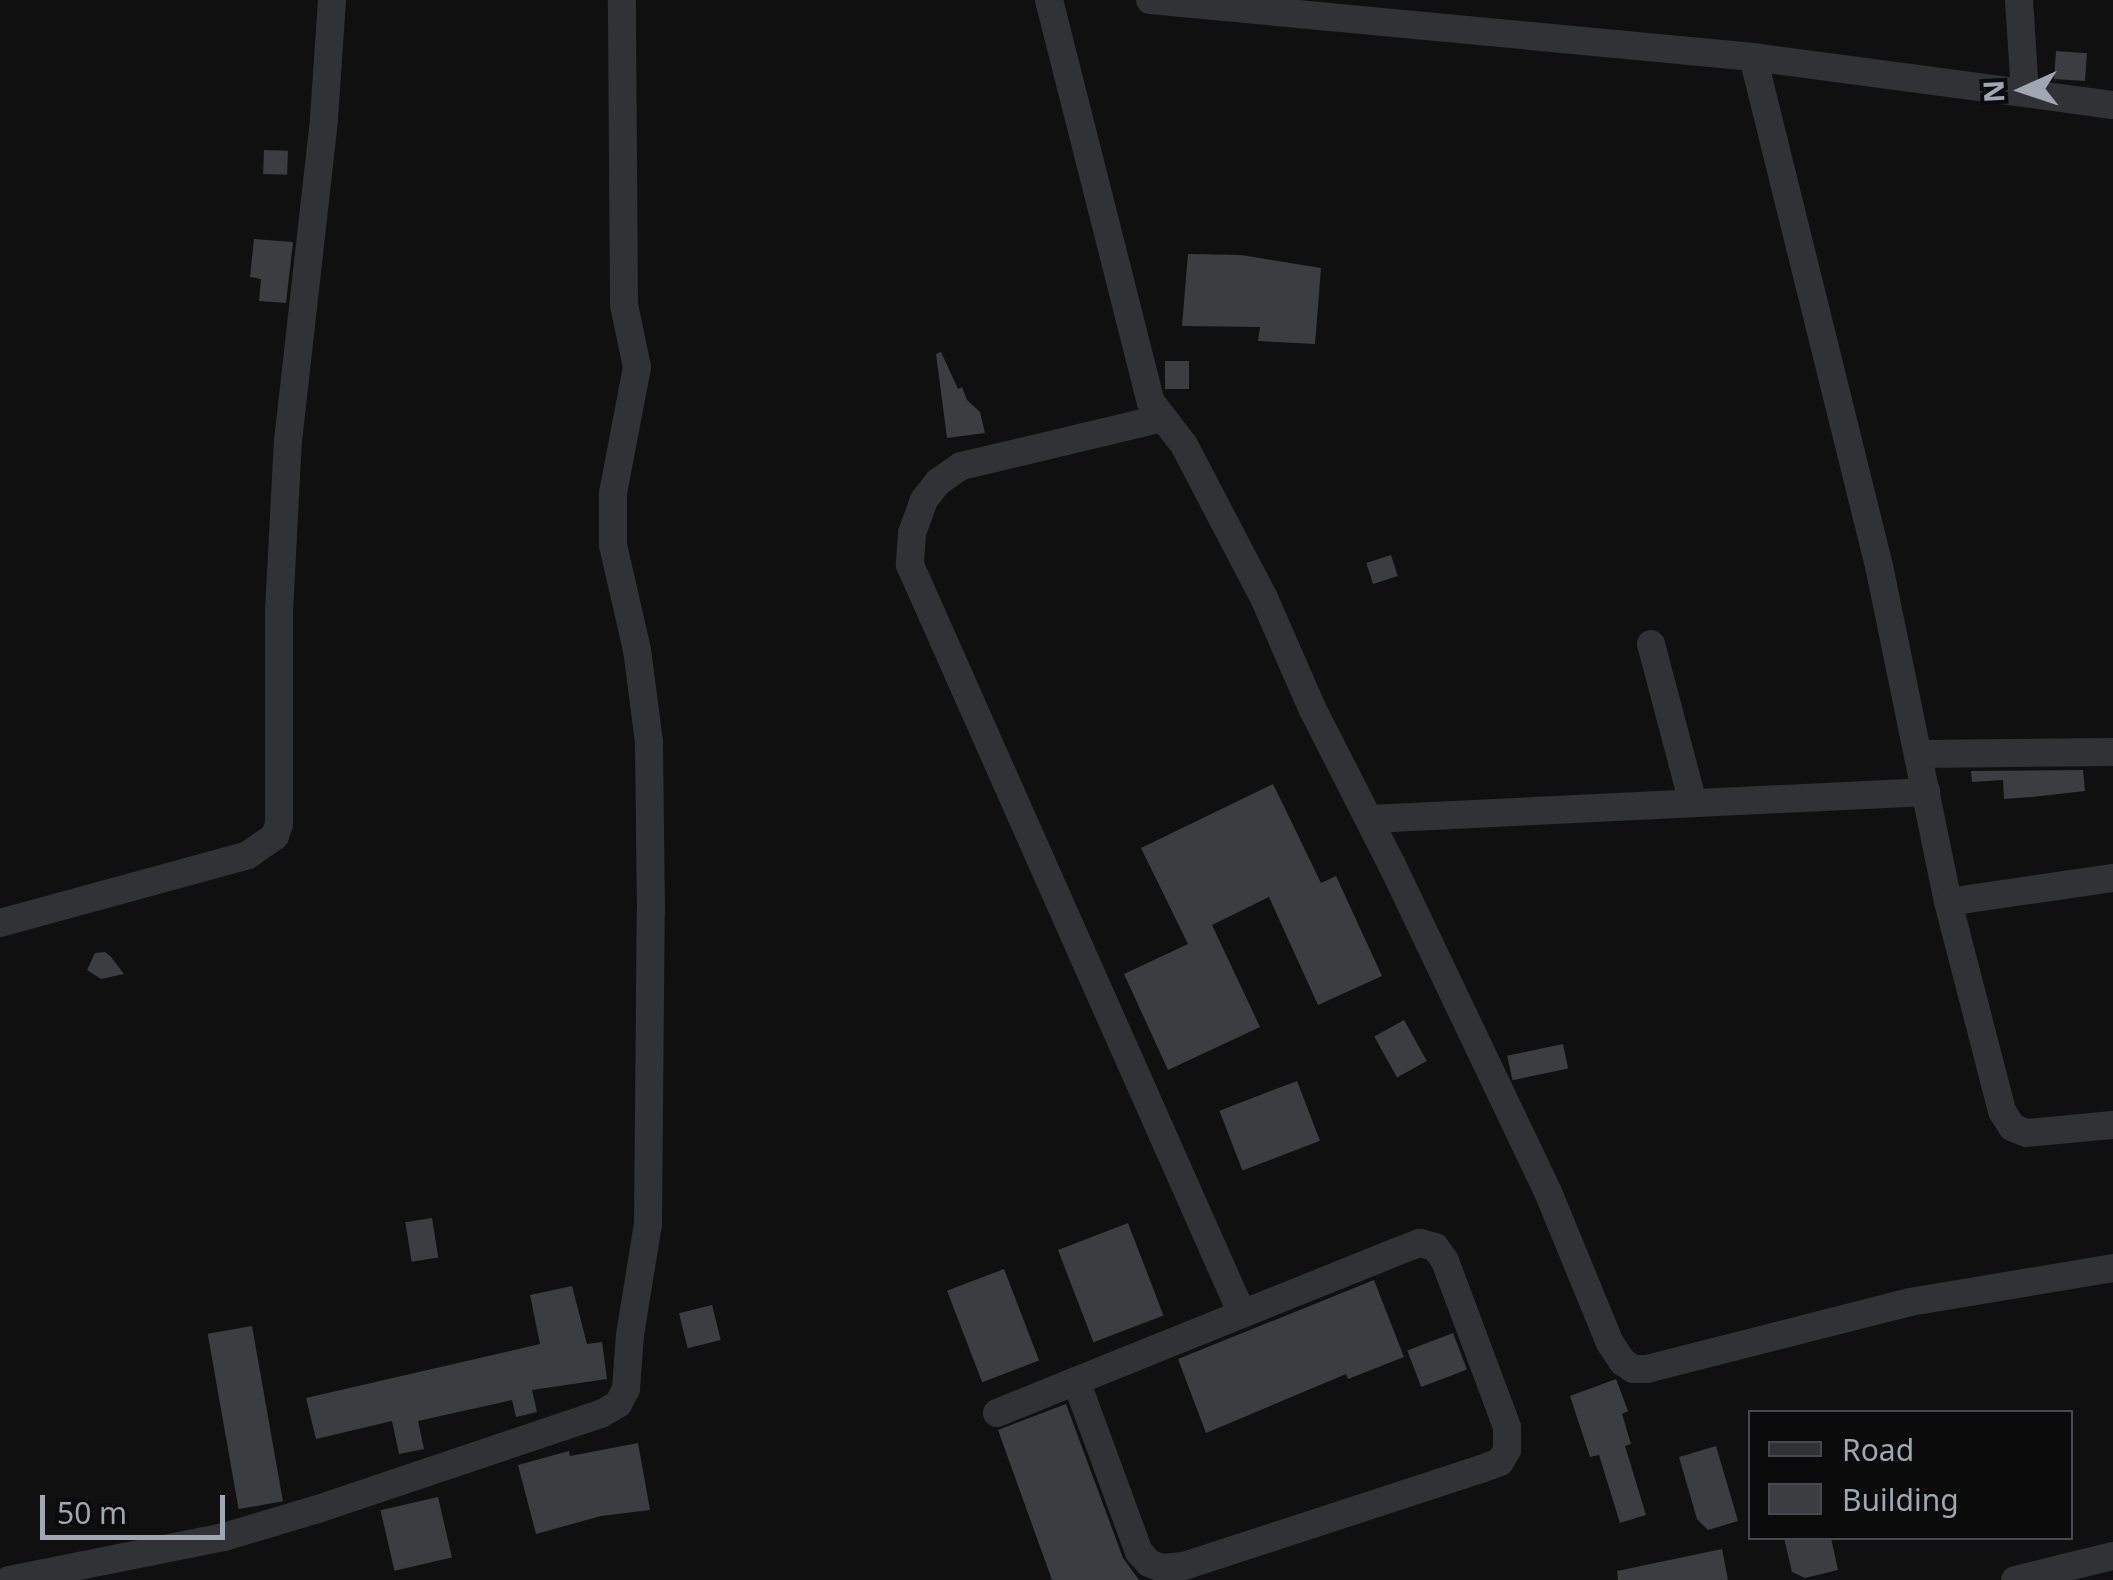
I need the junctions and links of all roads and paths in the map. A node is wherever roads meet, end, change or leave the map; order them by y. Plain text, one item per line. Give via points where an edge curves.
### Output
1 (332, 0) edge
2 (622, 0) edge
3 (1049, 0) edge
4 (1150, 0) edge
5 (2019, 0) edge
6 (1248, 4) edge
7 (1348, 9) edge
8 (1753, 57) junction
9 (2025, 93) junction
10 (2113, 105) edge
11 (1163, 418) junction
12 (1651, 644) dead end
13 (2113, 752) edge
14 (1918, 754) junction
15 (1926, 792) junction
16 (1693, 803) junction
17 (1370, 819) junction
18 (2113, 878) edge
19 (1948, 902) junction
20 (0, 922) edge
21 (2113, 1124) edge
22 (2113, 1268) edge
23 (1242, 1314) junction
24 (1076, 1381) junction
25 (996, 1413) dead end
26 (2113, 1556) edge
27 (9, 1580) edge
28 (2015, 1580) edge

1 - 20 street via 288,442 275,836 248,855
2 - 27 street via 624,306 638,367 613,493 613,546 638,650 649,742 651,912 648,1224 626,1389 601,1414 318,1509 224,1538
3 - 11 street via 1141,370
4 - 6 street
5 - 9 street
6 - 7 street
7 - 8 street
8 - 9 street
8 - 14 street via 1879,566
9 - 10 street
11 - 17 street via 1246,564
11 - 23 street via 962,466 924,500 910,565
12 - 16 street
13 - 14 street
14 - 15 street
15 - 16 street
15 - 19 street
16 - 17 street
17 - 22 street via 1548,1192 1610,1343 1634,1369 1910,1302
18 - 19 street
19 - 21 street via 2012,1127 2044,1133
23 - 24 street
23 - 24 street via 1420,1243 1435,1247 1507,1427 1507,1450 1500,1462 1481,1470 1162,1568 1139,1552
24 - 25 street
26 - 28 street

